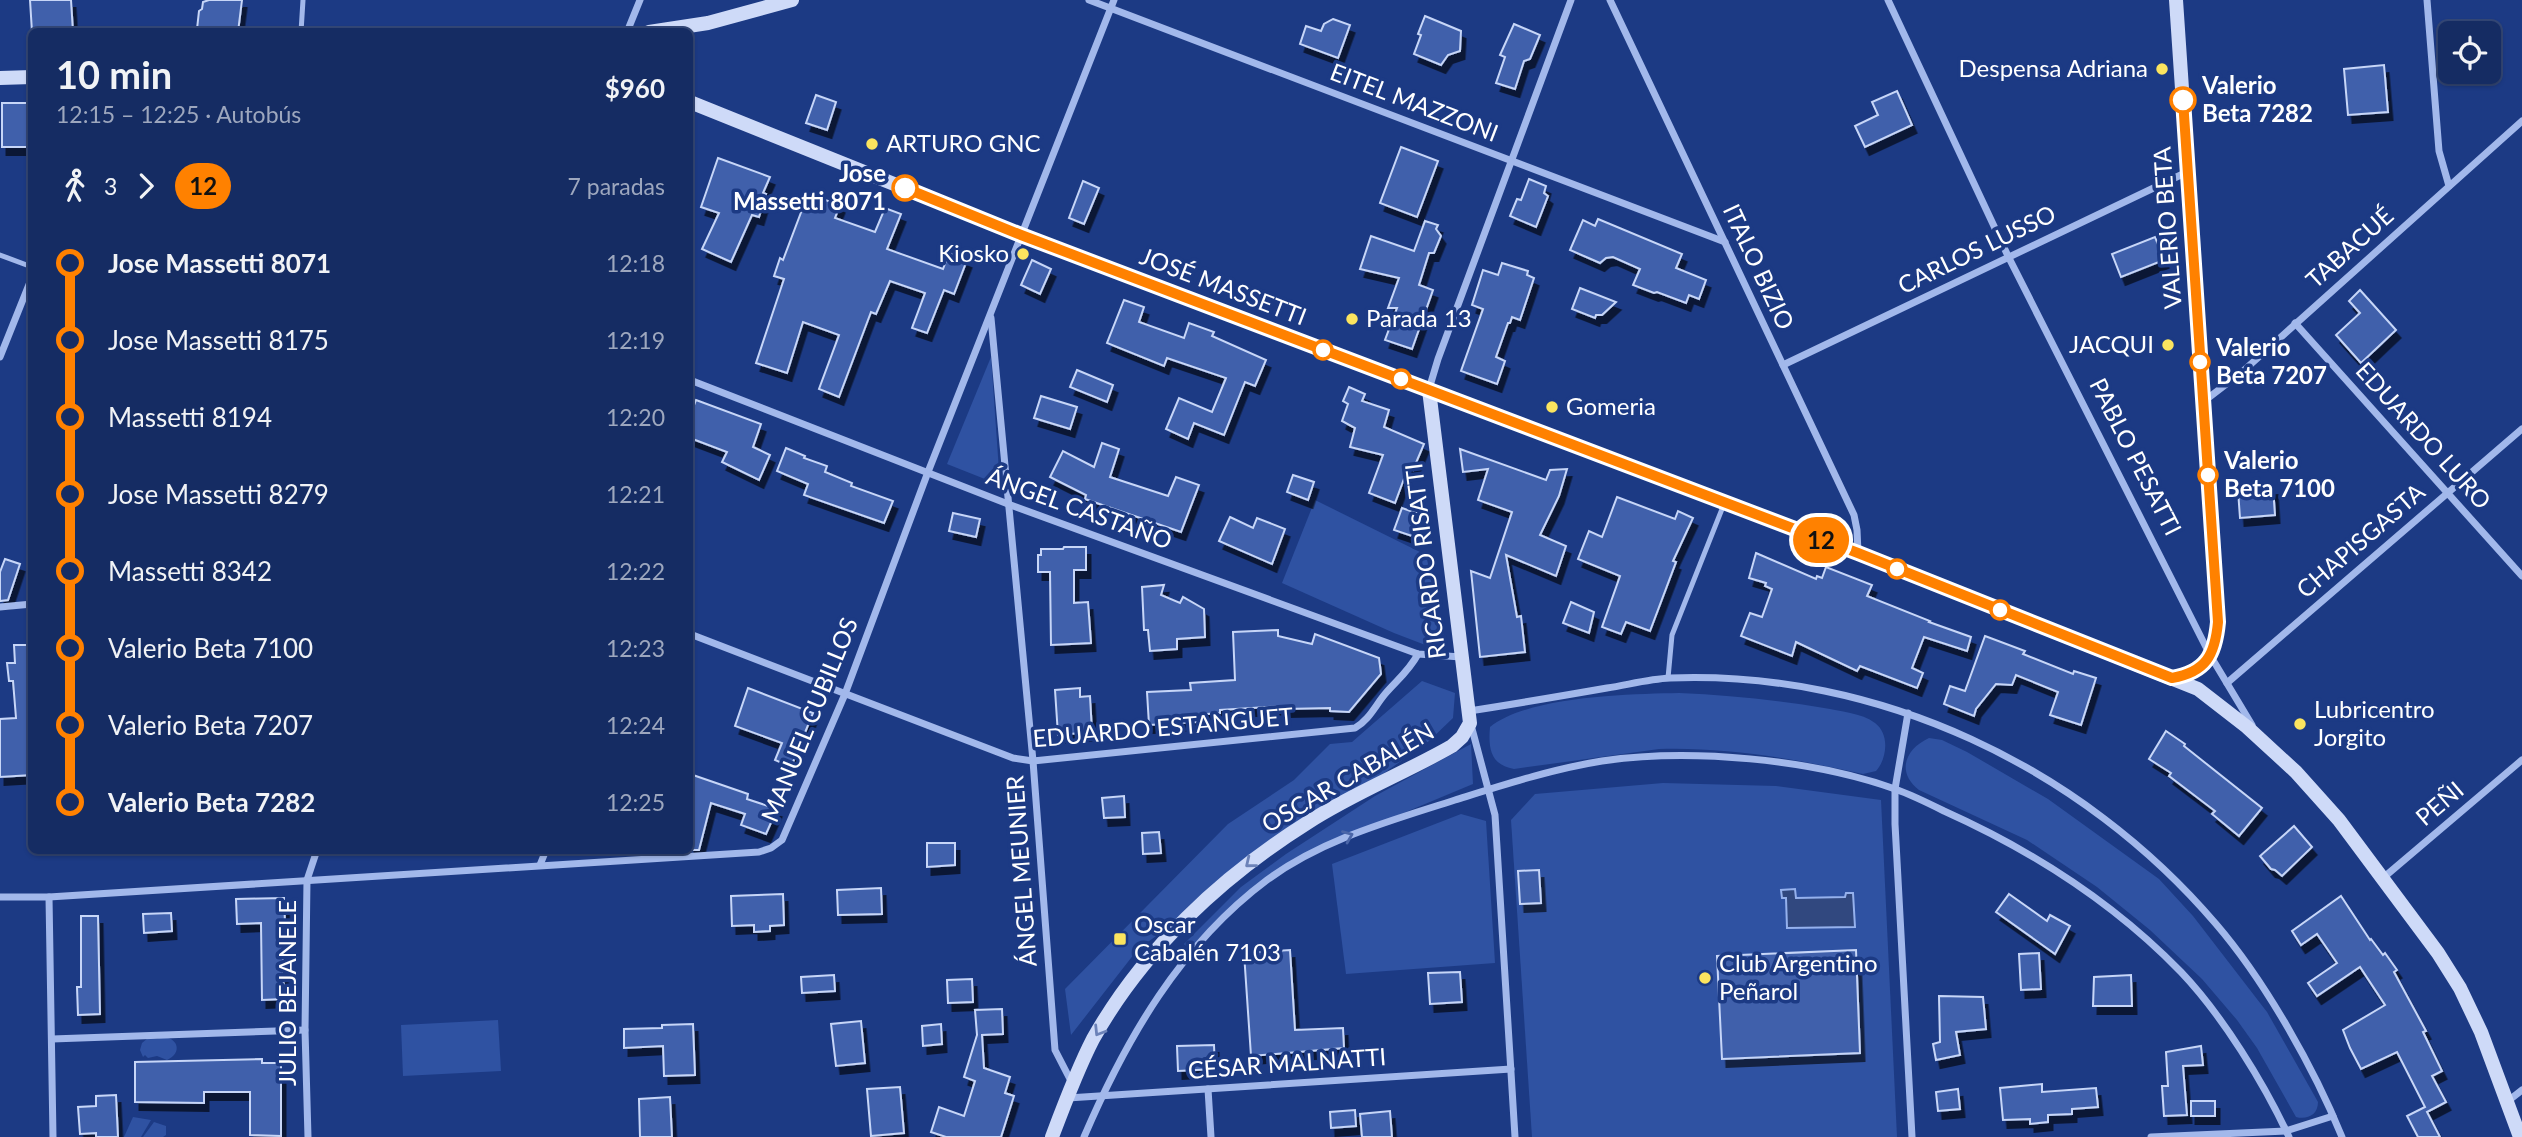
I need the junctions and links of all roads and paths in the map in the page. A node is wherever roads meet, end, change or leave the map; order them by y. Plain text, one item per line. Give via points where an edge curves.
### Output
1 (303, 0) edge
2 (640, 0) edge
3 (792, 0) edge
4 (1089, 0) edge
5 (1114, 0) edge
6 (1571, 0) edge
7 (1610, 0) edge
8 (1888, 0) edge
9 (2176, 0) edge
10 (2427, 0) edge
11 (1111, 9) junction
12 (301, 28) edge
13 (629, 28) edge
14 (675, 28) edge
15 (28, 77) edge
16 (0, 78) edge
17 (693, 103) edge
18 (2522, 121) edge
19 (1511, 160) junction
20 (2188, 172) junction
21 (2449, 186) junction
22 (1021, 235) junction
23 (1725, 242) junction
24 (0, 255) edge
25 (2008, 256) junction
26 (28, 266) edge
27 (28, 287) edge
28 (991, 314) junction
29 (2295, 323) junction
30 (0, 357) edge
31 (1783, 365) junction
32 (693, 381) edge
33 (1429, 390) junction
34 (2203, 402) junction
35 (2522, 429) edge
36 (928, 472) junction
37 (2447, 492) junction
38 (1009, 504) junction
39 (1724, 504) junction
40 (1858, 553) junction
41 (2522, 576) edge
42 (28, 604) edge
43 (0, 607) edge
44 (693, 635) edge
45 (1418, 654) junction
46 (2210, 655) junction
47 (1461, 657) junction
48 (1668, 678) junction
49 (2172, 678) junction
50 (2227, 683) junction
51 (845, 694) junction
52 (1908, 713) junction
53 (1469, 717) junction
54 (2261, 740) junction
55 (2522, 760) edge
56 (1033, 761) junction
57 (1895, 789) junction
58 (1488, 790) junction
59 (316, 854) edge
60 (545, 854) edge
61 (540, 864) junction
62 (2383, 878) junction
63 (307, 880) junction
64 (0, 897) edge
65 (49, 897) junction
66 (305, 1030) junction
67 (52, 1039) junction
68 (1511, 1069) junction
69 (1208, 1088) junction
70 (2522, 1090) edge
71 (1070, 1092) junction
72 (1101, 1097) junction
73 (2508, 1101) junction
74 (2333, 1116) junction
75 (2288, 1134) edge
76 (53, 1137) edge
77 (308, 1137) edge
78 (1052, 1137) edge
79 (1084, 1137) edge
80 (1211, 1137) edge
81 (1515, 1137) edge
82 (1912, 1137) edge
83 (2151, 1137) edge
84 (2342, 1137) edge
85 (2520, 1137) edge

1 - 12 lane
2 - 13 street
3 - 14 main road
4 - 11 street, EITEL MAZZONI
5 - 11 street, MANUEL CUBILLOS
6 - 19 street, RICARDO RISATTI
7 - 23 street, ITALO BIZIO
8 - 25 street, PABLO PESATTI
9 - 20 main road, VALERIO BETA
10 - 21 street via 2439,151
11 - 19 street, EITEL MAZZONI
11 - 22 street, MANUEL CUBILLOS
15 - 16 main road
17 - 22 main road, JOSÉ MASSETTI
18 - 21 street, TABACUÉ
19 - 23 street, EITEL MAZZONI
19 - 33 street, RICARDO RISATTI
20 - 25 street, CARLOS LUSSO
20 - 34 main road, VALERIO BETA
21 - 29 street, TABACUÉ
22 - 28 street, MANUEL CUBILLOS
22 - 33 main road, JOSÉ MASSETTI
23 - 31 street, ITALO BIZIO
24 - 26 lane
25 - 31 street, CARLOS LUSSO
25 - 46 street, PABLO PESATTI
27 - 30 street
28 - 36 street, MANUEL CUBILLOS
28 - 38 street, ÁNGEL MEUNIER
29 - 34 street, TABACUÉ
29 - 37 street, EDUARDO LURO
31 - 40 street, ITALO BIZIO via 1854,515
32 - 36 street, ÁNGEL CASTAÑO
33 - 39 main road, JOSÉ MASSETTI
33 - 47 main road, RICARDO RISATTI
34 - 46 main road, VALERIO BETA via 2218,622
35 - 37 street, CHAPISGASTA
36 - 38 street, ÁNGEL CASTAÑO
36 - 51 street, MANUEL CUBILLOS
37 - 41 street, EDUARDO LURO
37 - 50 street, CHAPISGASTA
38 - 45 street, ÁNGEL CASTAÑO
38 - 56 street, ÁNGEL MEUNIER
39 - 40 main road, JOSÉ MASSETTI
39 - 48 lane via 1672,635
40 - 49 main road, JOSÉ MASSETTI
42 - 43 street
44 - 51 street, EDUARDO ESTANGUET
45 - 47 street, ÁNGEL CASTAÑO
45 - 56 street, EDUARDO ESTANGUET via 1409,671 1355,729
46 - 49 main road via 2199,669
46 - 50 street, PABLO PESATTI
47 - 53 main road, RICARDO RISATTI
48 - 52 street via 1790,686
48 - 53 street
49 - 54 main road, PABLO PESATTI via 2216,701
50 - 54 street, PABLO PESATTI
51 - 56 street, EDUARDO ESTANGUET via 1013,758
51 - 61 street, MANUEL CUBILLOS via 782,840 771,848
52 - 57 street
52 - 74 street via 2009,756 2071,794 2171,877 2217,925 2256,979
53 - 58 street, RICARDO RISATTI
53 -> 71 main road, OSCAR CABALÉN via 1462,737 1452,746 1306,823 1212,893 1170,933 1128,985 1093,1040
54 - 62 main road, PABLO PESATTI via 2339,820
55 - 62 street, PEÑI
56 - 71 street, ÁNGEL MEUNIER via 1055,1050
57 - 58 street via 1799,766 1695,757 1602,761
57 - 75 street via 2048,864 2128,924 2180,971 2210,1006
57 - 82 street
58 - 68 street, RICARDO RISATTI via 1495,815
72 -> 58 street via 1163,988 1198,944 1269,879 1343,838
59 - 63 street, JULIO BEJANELE
60 - 61 street
61 - 63 street, MANUEL CUBILLOS
62 - 73 main road, PABLO PESATTI via 2460,988
63 - 65 street, MANUEL CUBILLOS
63 - 66 street, JULIO BEJANELE
64 - 65 street, MANUEL CUBILLOS
65 - 67 street
66 - 67 street
66 - 77 street, JULIO BEJANELE
67 - 76 street
68 - 69 street, CÉSAR MALNATTI
68 - 81 street, RICARDO RISATTI
69 - 72 street, CÉSAR MALNATTI
69 - 80 street
70 - 73 street
71 - 72 street, CÉSAR MALNATTI
71 - 78 main road, OSCAR CABALÉN
72 - 79 street
73 - 85 main road, PABLO PESATTI
74 - 75 street
74 - 84 street
75 - 83 street

